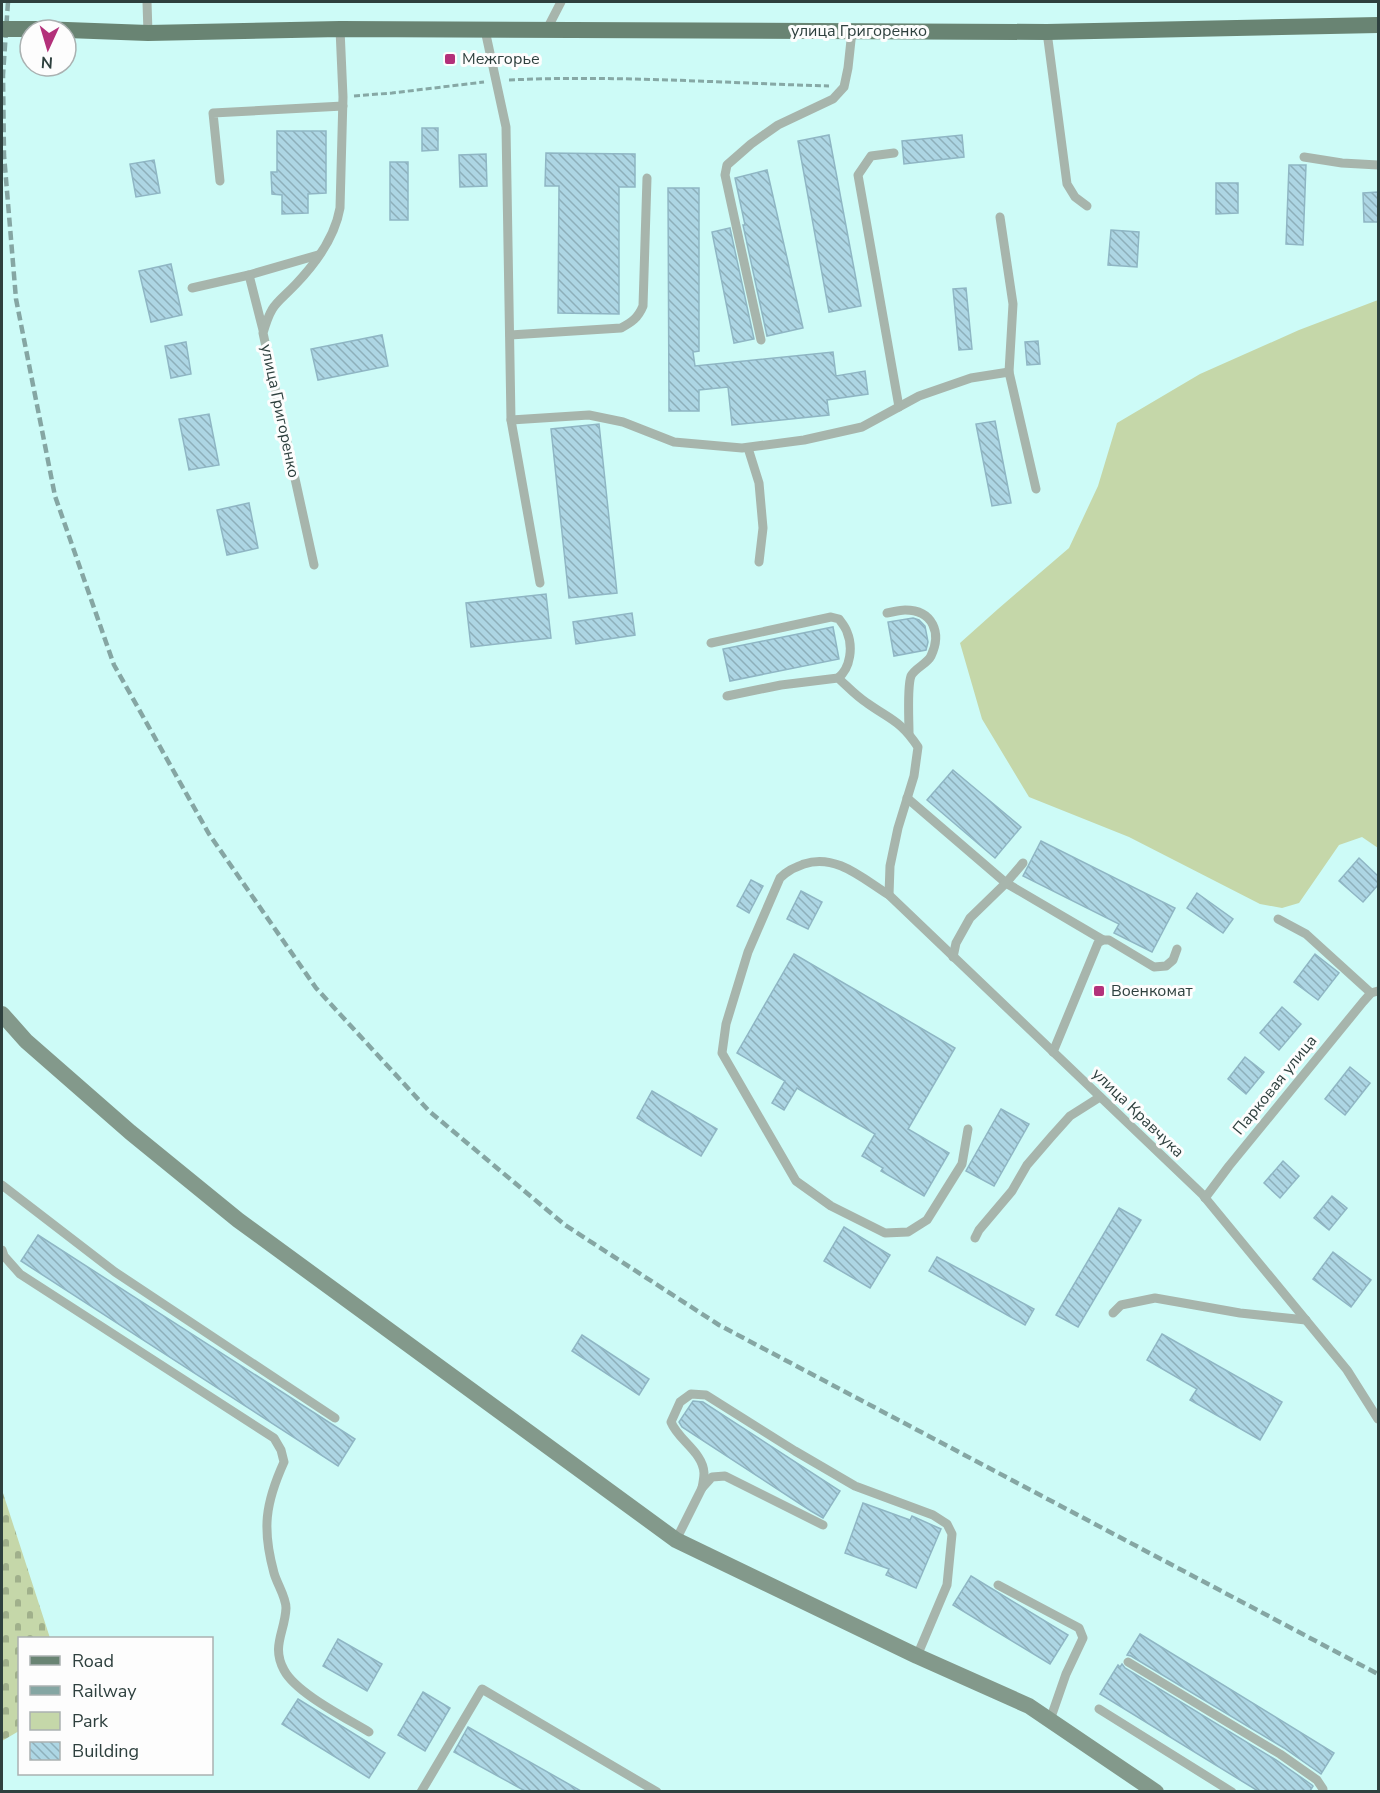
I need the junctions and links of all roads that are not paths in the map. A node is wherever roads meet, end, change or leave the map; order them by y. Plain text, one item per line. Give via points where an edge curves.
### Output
1 (147, 2) edge
2 (561, 2) edge
3 (1378, 25) edge
4 (2, 29) edge
5 (18, 29) edge
6 (340, 29) junction
7 (78, 30) edge
8 (485, 30) junction
9 (546, 31) junction
10 (852, 31) junction
11 (1047, 32) junction
12 (148, 33) junction
13 (343, 101) junction
14 (894, 153) dead end
15 (1304, 158) dead end
16 (1378, 165) edge
17 (647, 178) dead end
18 (220, 181) dead end
19 (1087, 206) dead end
20 (1000, 217) dead end
21 (318, 255) junction
22 (249, 275) junction
23 (192, 288) dead end
24 (263, 333) junction
25 (510, 335) junction
26 (761, 340) dead end
27 (1010, 372) junction
28 (899, 407) junction
29 (511, 420) junction
30 (748, 447) junction
31 (1036, 489) dead end
32 (759, 562) dead end
33 (314, 565) dead end
34 (540, 583) dead end
35 (887, 613) dead end
36 (711, 643) dead end
37 (837, 678) junction
38 (727, 696) dead end
39 (909, 733) junction
40 (907, 798) junction
41 (1023, 863) dead end
42 (1006, 883) junction
43 (889, 896) junction
44 (1278, 919) dead end
45 (1103, 939) junction
46 (1177, 949) dead end
47 (953, 957) junction
48 (1375, 992) edge
49 (2, 1014) edge
50 (1053, 1052) junction
51 (1100, 1097) junction
52 (968, 1129) dead end
53 (2, 1185) edge
54 (1205, 1198) junction
55 (975, 1238) dead end
56 (2, 1250) edge
57 (1113, 1313) dead end
58 (1306, 1320) junction
59 (335, 1418) dead end
60 (1378, 1419) edge
61 (702, 1488) junction
62 (823, 1525) dead end
63 (676, 1540) junction
64 (998, 1585) dead end
65 (918, 1656) junction
66 (1128, 1662) dead end
67 (1099, 1709) dead end
68 (1050, 1720) junction
69 (369, 1732) dead end
70 (422, 1791) edge
71 (657, 1791) edge
72 (1156, 1791) edge
73 (1232, 1791) edge
74 (1323, 1791) edge

1 - 12 lane
2 - 9 lane
3 - 11 main road, улица Григоренко
4 - 5 main road, улица Григоренко, bridge
6 - 8 main road, улица Григоренко
6 - 12 main road, улица Григоренко
6 - 13 lane, улица Григоренко
7 - 12 main road, улица Григоренко
8 - 9 main road, улица Григоренко
8 - 25 lane via 506,127
9 - 10 main road, улица Григоренко
10 - 11 main road, улица Григоренко
10 - 26 lane via 844,87 833,99 778,125 727,165 725,175
11 - 19 lane via 1068,184
13 - 18 lane via 213,113
13 - 21 lane, улица Григоренко via 338,222
14 - 28 lane via 871,156 858,175
15 - 16 lane
17 - 25 lane via 640,314 621,328
20 - 27 lane via 1013,304
21 - 22 lane
21 - 24 lane, улица Григоренко via 296,284 276,301
22 - 23 lane
22 - 24 lane
24 - 33 lane, улица Григоренко
25 - 29 lane
27 - 28 lane via 971,378
27 - 31 lane
28 - 30 lane via 861,428
29 - 30 lane via 589,415 623,422 674,442
29 - 34 lane
30 - 32 lane via 759,483 763,528
35 - 39 lane via 922,613 932,622 936,633 930,659 912,676
36 - 37 lane via 831,617 839,619 847,632 850,653 842,675
37 - 38 lane
37 - 39 lane
39 - 40 lane via 918,747
40 - 42 lane
40 - 43 lane via 890,866
41 - 42 lane
42 - 45 lane
42 - 47 lane via 970,918
43 - 47 lane, улица Кравчука
43 - 52 lane, улица Кравчука via 841,865 816,860 788,870 780,878 748,952 726,1024 722,1053 796,1181 831,1206 885,1233 908,1232 927,1220 962,1164
44 - 48 lane via 1306,934
45 - 46 lane via 1154,967 1166,966
45 - 50 lane via 1094,951
47 - 50 lane, улица Кравчука
48 - 54 lane, Парковая улица
49 - 63 main road via 26,1041 130,1132 238,1220
50 - 51 lane, улица Кравчука
51 - 54 lane, улица Кравчука
51 - 55 lane via 1070,1116 1052,1136
53 - 59 lane via 115,1272
54 - 58 lane, улица Кравчука
56 - 69 lane via 20,1274 274,1438 284,1462 266,1512 267,1546 286,1605 277,1651 284,1671 299,1688
57 - 58 lane via 1121,1305 1155,1298
58 - 60 lane, улица Кравчука via 1347,1370
61 - 62 lane via 712,1477 725,1476
61 - 63 lane
61 - 65 lane via 704,1472 698,1456 670,1422 680,1402 691,1394 706,1395 855,1486 947,1524 952,1534 946,1585
63 - 65 main road
64 - 68 lane via 1079,1628 1083,1638
65 - 68 main road via 1029,1706
66 - 74 lane via 1280,1754 1317,1780
67 - 73 lane
68 - 72 main road
70 - 71 lane via 482,1689

